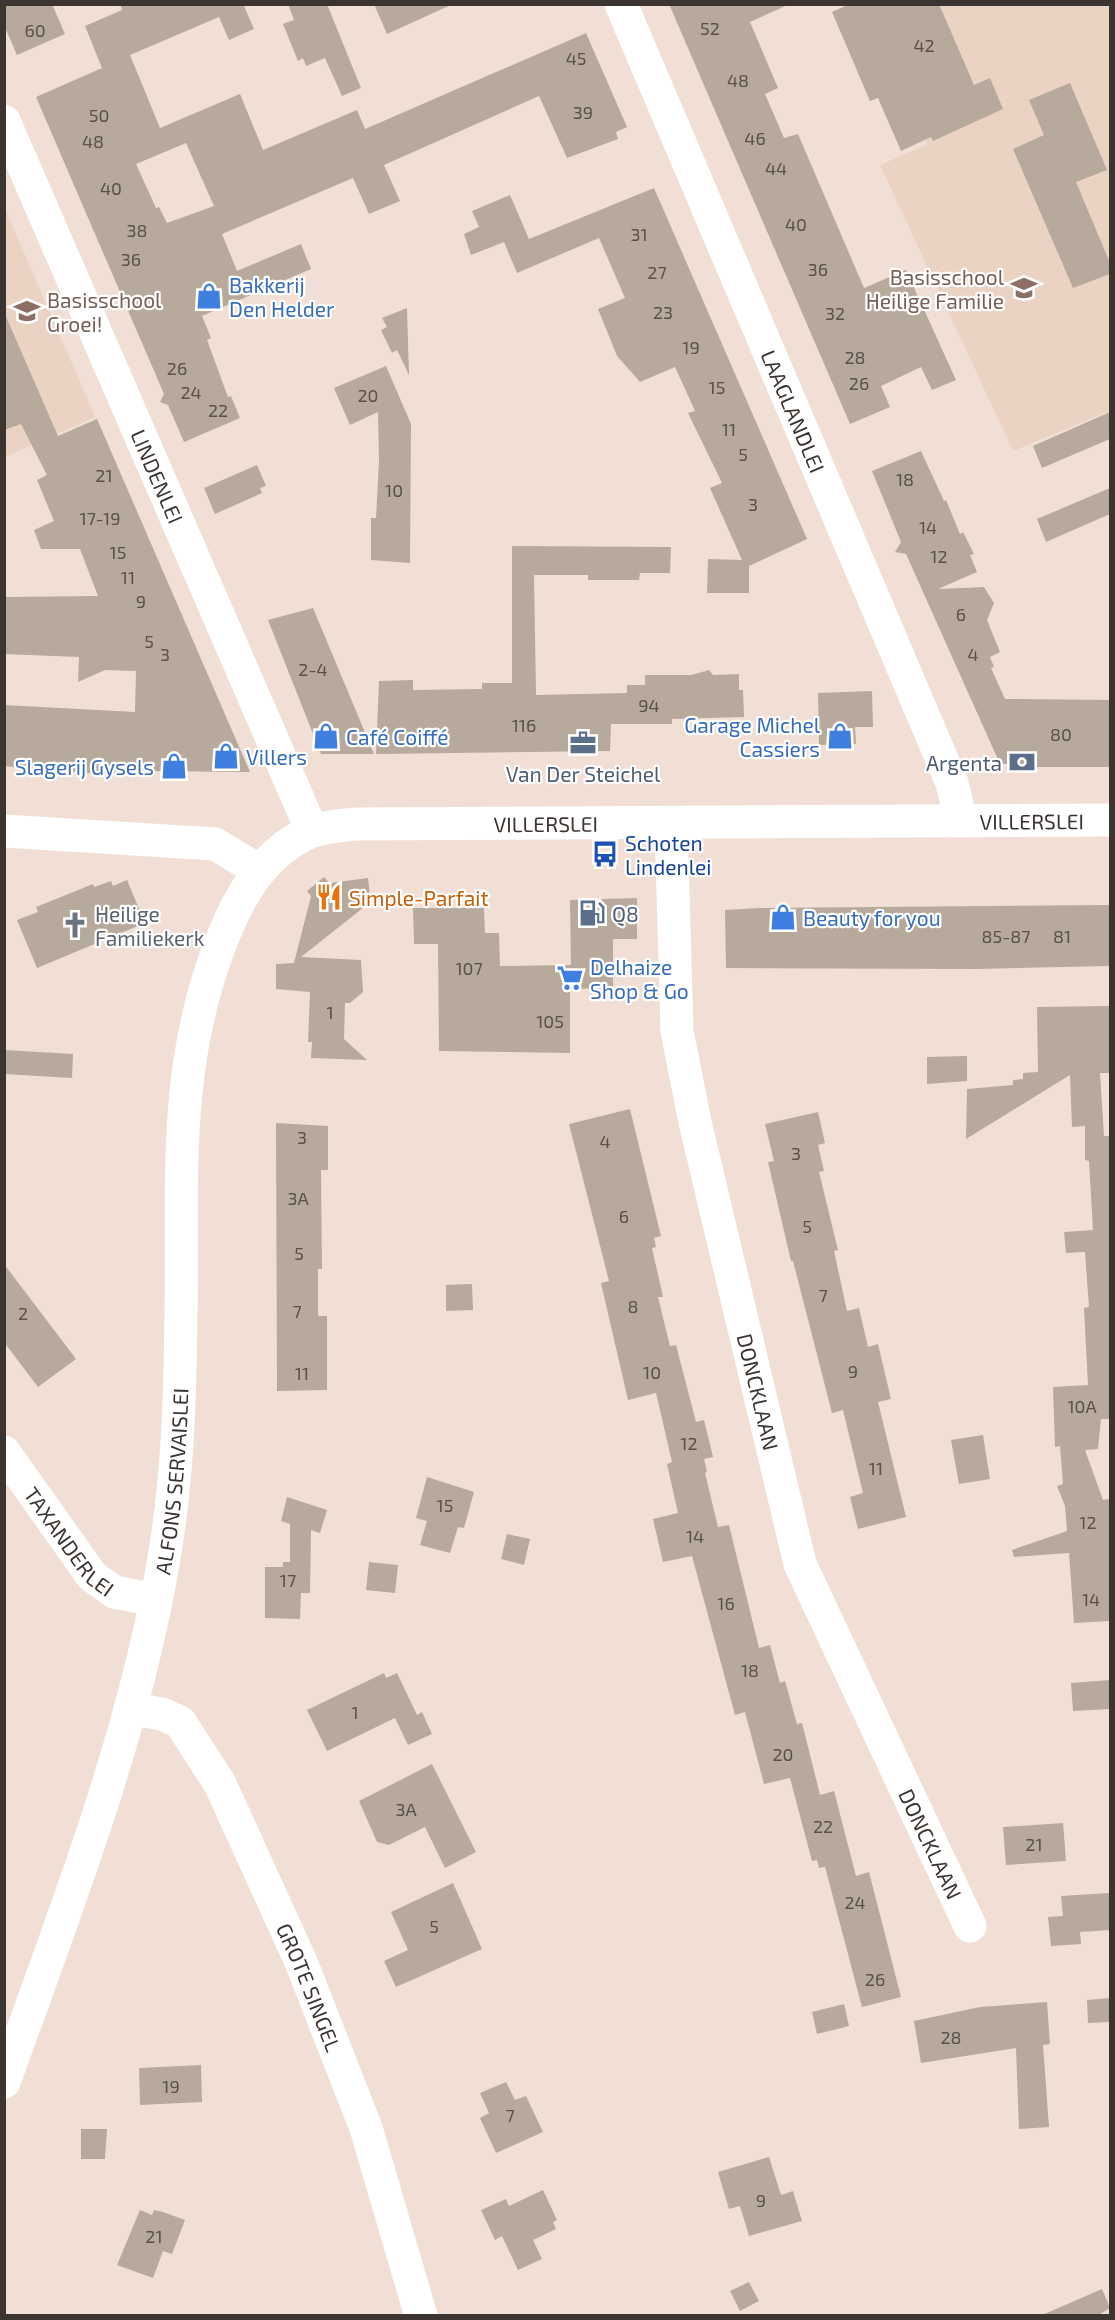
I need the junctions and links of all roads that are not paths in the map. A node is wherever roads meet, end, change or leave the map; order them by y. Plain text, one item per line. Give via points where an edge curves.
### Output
1 (621, 4) edge
2 (4, 121) edge
3 (1110, 820) edge
4 (961, 821) junction
5 (671, 823) junction
6 (4, 831) edge
7 (312, 831) junction
8 (258, 870) junction
9 (4, 1452) edge
10 (155, 1600) junction
11 (132, 1709) junction
12 (970, 1926) dead end
13 (4, 2082) edge
14 (421, 2316) edge

1 - 4 street, LAAGLANDLEI via 952,783
2 - 7 street, LINDENLEI
3 - 4 street, VILLERSLEI
4 - 5 street, VILLERSLEI
5 - 7 street, VILLERSLEI via 355,825
5 - 12 street, DONCKLAAN via 677,1030 695,1122 800,1564
6 - 8 street via 215,844
7 - 8 street, VILLERSLEI
8 - 10 street, ALFONS SERVAISLEI via 230,919 204,987 188,1060 182,1143 180,1418 165,1554
9 - 10 street, TAXANDERLEI via 92,1576 114,1592
10 - 11 street, ALFONS SERVAISLEI
11 - 13 street, ALFONS SERVAISLEI
11 - 14 street, GROTE SINGEL via 162,1714 180,1722 220,1784 301,1962 366,2128

